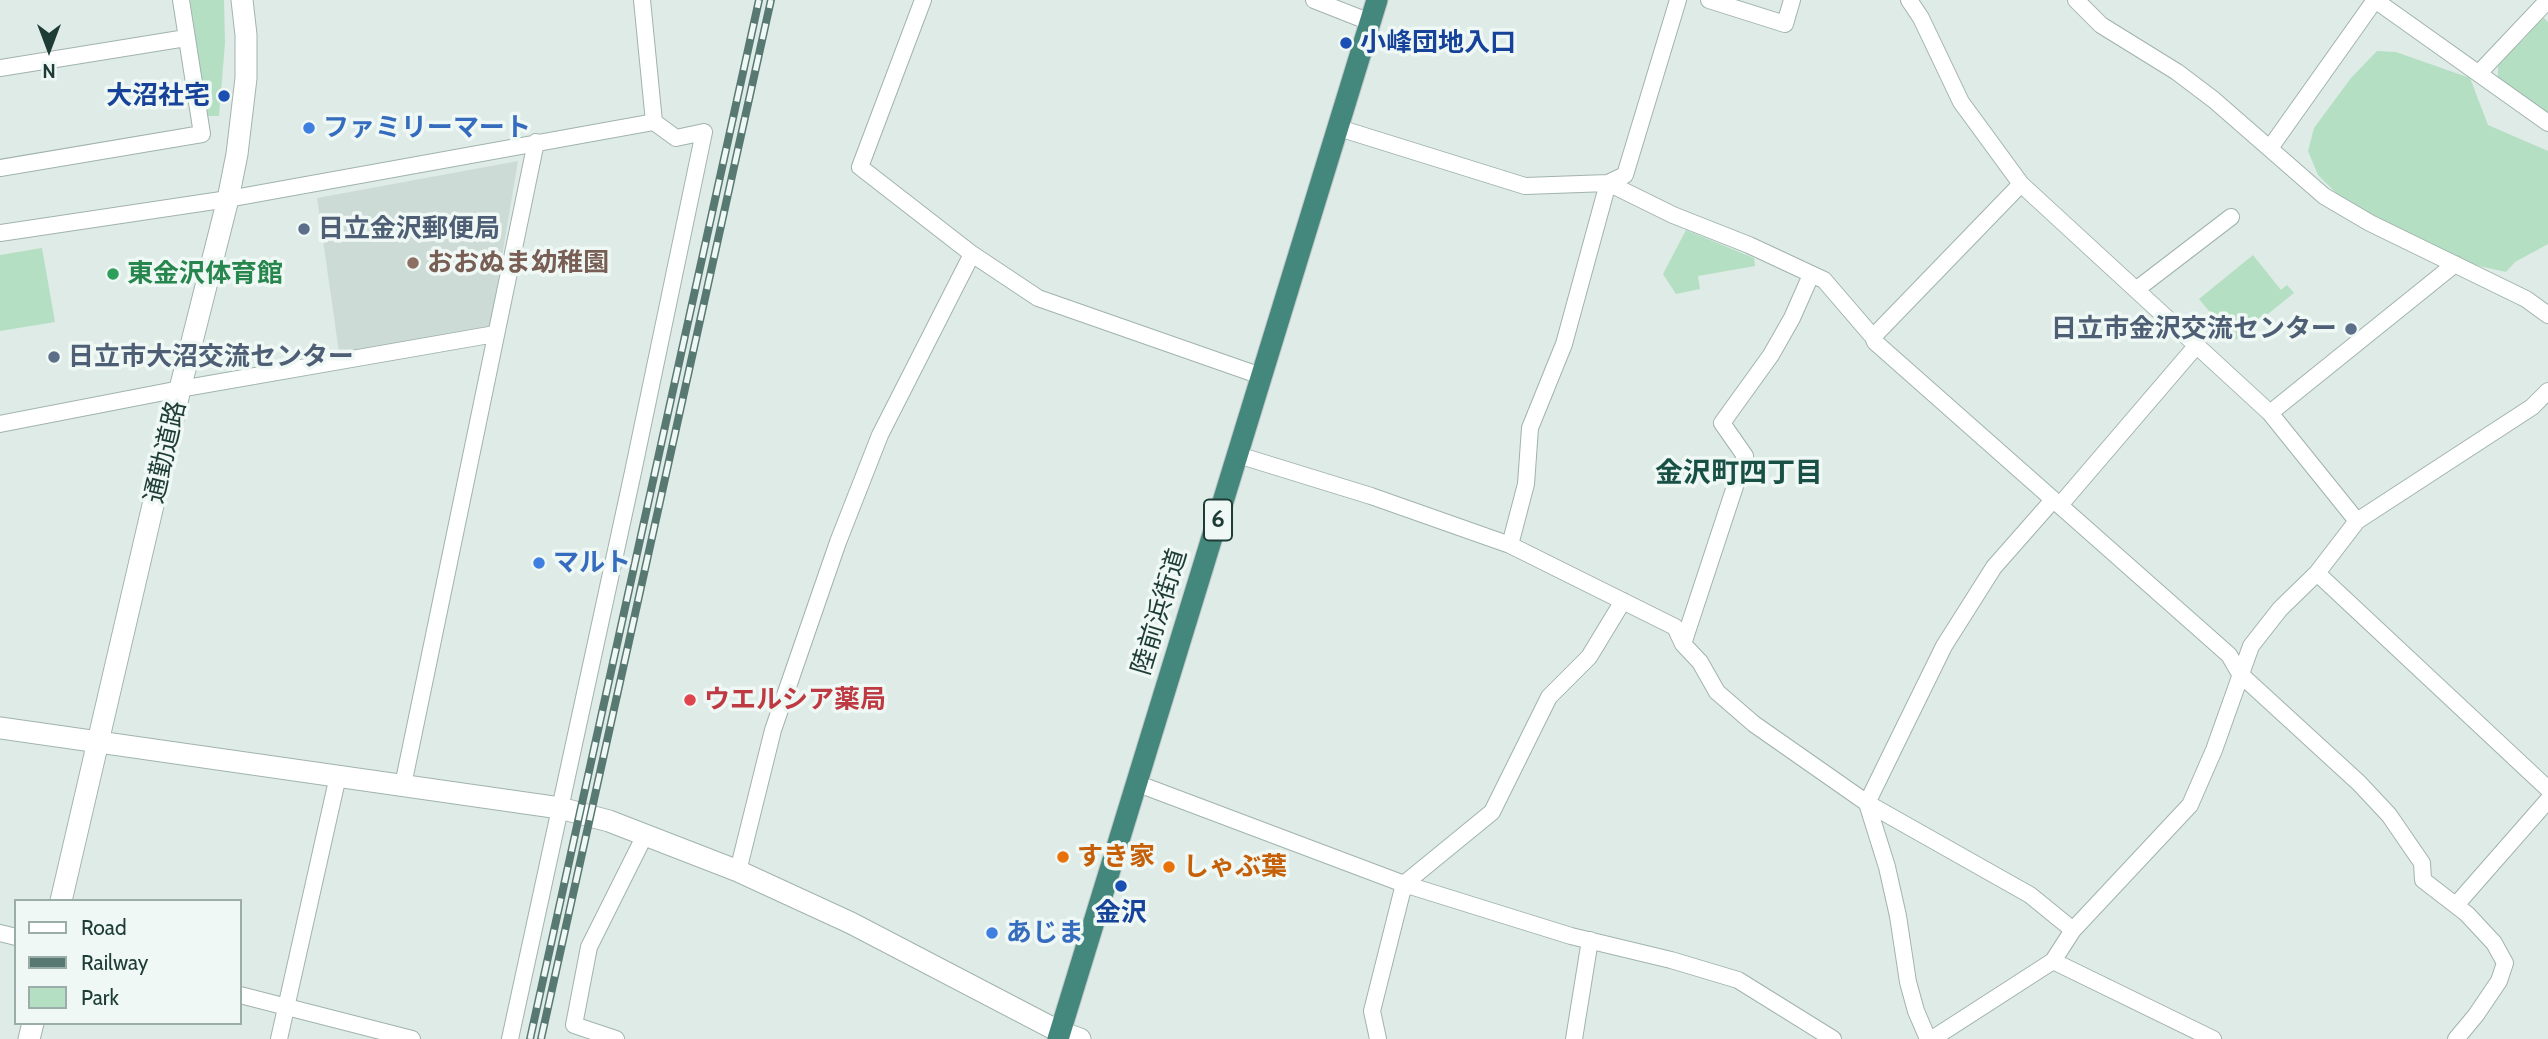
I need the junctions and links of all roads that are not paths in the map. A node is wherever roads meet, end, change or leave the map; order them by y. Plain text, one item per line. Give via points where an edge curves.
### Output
1 (181, 0) edge
2 (242, 0) edge
3 (642, 0) edge
4 (923, 0) edge
5 (1314, 0) edge
6 (1377, 0) edge
7 (1678, 0) edge
8 (1709, 0) edge
9 (1792, 0) edge
10 (1909, 0) edge
11 (2077, 0) edge
12 (2548, 0) edge
13 (1370, 22) junction
14 (186, 38) junction
15 (0, 68) edge
16 (2479, 73) junction
17 (654, 122) junction
18 (2548, 123) edge
19 (1339, 128) junction
20 (536, 142) junction
21 (2270, 148) junction
22 (0, 168) edge
23 (1608, 183) junction
24 (2021, 184) junction
25 (228, 199) junction
26 (2231, 217) dead end
27 (0, 233) edge
28 (972, 254) junction
29 (2455, 264) junction
30 (1811, 275) junction
31 (2137, 289) junction
32 (2548, 314) edge
33 (495, 334) junction
34 (1873, 338) junction
35 (2197, 345) junction
36 (1261, 376) junction
37 (180, 389) junction
38 (2548, 391) edge
39 (2270, 412) junction
40 (0, 424) edge
41 (1238, 455) junction
42 (2057, 503) junction
43 (2357, 521) junction
44 (1510, 545) junction
45 (2317, 573) junction
46 (1623, 601) junction
47 (1684, 644) junction
48 (2240, 674) junction
49 (0, 729) edge
50 (97, 741) junction
51 (338, 776) junction
52 (1136, 783) junction
53 (403, 785) junction
54 (2548, 789) edge
55 (2548, 800) edge
56 (1867, 803) junction
57 (560, 808) junction
58 (645, 835) junction
59 (738, 871) junction
60 (1404, 884) junction
61 (61, 899) edge
62 (2456, 905) junction
63 (2073, 930) junction
64 (1590, 940) junction
65 (2053, 961) junction
66 (242, 996) edge
67 (286, 1007) junction
68 (1059, 1035) edge
69 (279, 1039) edge
70 (412, 1039) edge
71 (510, 1039) edge
72 (616, 1039) edge
73 (1080, 1039) edge
74 (1378, 1039) edge
75 (1574, 1039) edge
76 (1833, 1039) edge
77 (1930, 1039) edge
78 (2213, 1039) edge
79 (2456, 1039) edge

1 - 14 street
2 - 25 street, 通勤道路 via 245,89
3 - 17 street
4 - 28 street via 860,167
5 - 13 street
6 - 13 highway, 陸前浜街道 / 6
7 - 23 street via 1625,175
8 - 9 street via 1786,24
10 - 24 street via 1961,102
11 - 21 street via 2101,25 2177,72
12 - 16 street
13 - 19 highway, 陸前浜街道 / 6
14 - 15 street
14 - 22 street via 202,134
16 - 18 street
16 - 21 street via 2375,0
17 - 20 street
17 - 57 street via 676,138 704,132
19 - 23 street via 1525,186
19 - 36 highway, 陸前浜街道 / 6
20 - 25 street
20 - 33 street
21 - 29 street via 2324,196
23 - 30 street
23 - 44 street via 1558,364 1530,428 1526,484
24 - 31 street
24 - 34 street
25 - 27 street
25 - 37 street, 通勤道路
26 - 31 street
28 - 36 street via 1038,298
28 - 59 street via 880,435 838,542 773,730
29 - 32 street
29 - 39 street
30 - 34 street via 1824,280
30 - 47 street via 1771,355 1722,423 1745,456
31 - 35 street
33 - 37 street
33 - 53 street
34 - 42 street
35 - 39 street
35 - 42 street
36 - 41 highway, 陸前浜街道 / 6
37 - 40 street
37 - 50 street, 通勤道路
38 - 43 street via 2532,407
39 - 43 street
41 - 44 street
41 - 52 highway, 陸前浜街道 / 6
42 - 48 street via 2229,655
42 - 56 street via 1994,567 1944,646
43 - 45 street
44 - 46 street
45 - 48 street via 2251,646
45 - 54 street
46 - 47 street via 1675,627
46 - 60 street via 1589,657 1549,697 1492,812
47 - 56 street via 1717,692 1754,724
48 - 62 street via 2359,783 2422,863 2423,880
48 - 63 street via 2190,805
49 - 50 street
50 - 51 street
50 - 61 street, 通勤道路
51 - 53 street
51 - 67 street
52 - 60 street
52 - 68 highway, 陸前浜街道 / 6
53 - 57 street
55 - 62 street
56 - 63 street via 2030,895
56 - 77 street via 1888,867 1916,1012
57 - 58 street
57 - 71 street
58 - 59 street
58 - 72 street via 589,947 573,1025
59 - 68 street via 851,923
60 - 64 street
60 - 74 street via 1372,1010
62 - 79 street via 2494,943 2505,963 2499,981
63 - 65 street
64 - 75 street
64 - 76 street via 1738,980
65 - 77 street
65 - 78 street
66 - 67 street
67 - 69 street
67 - 70 street
68 - 73 street

